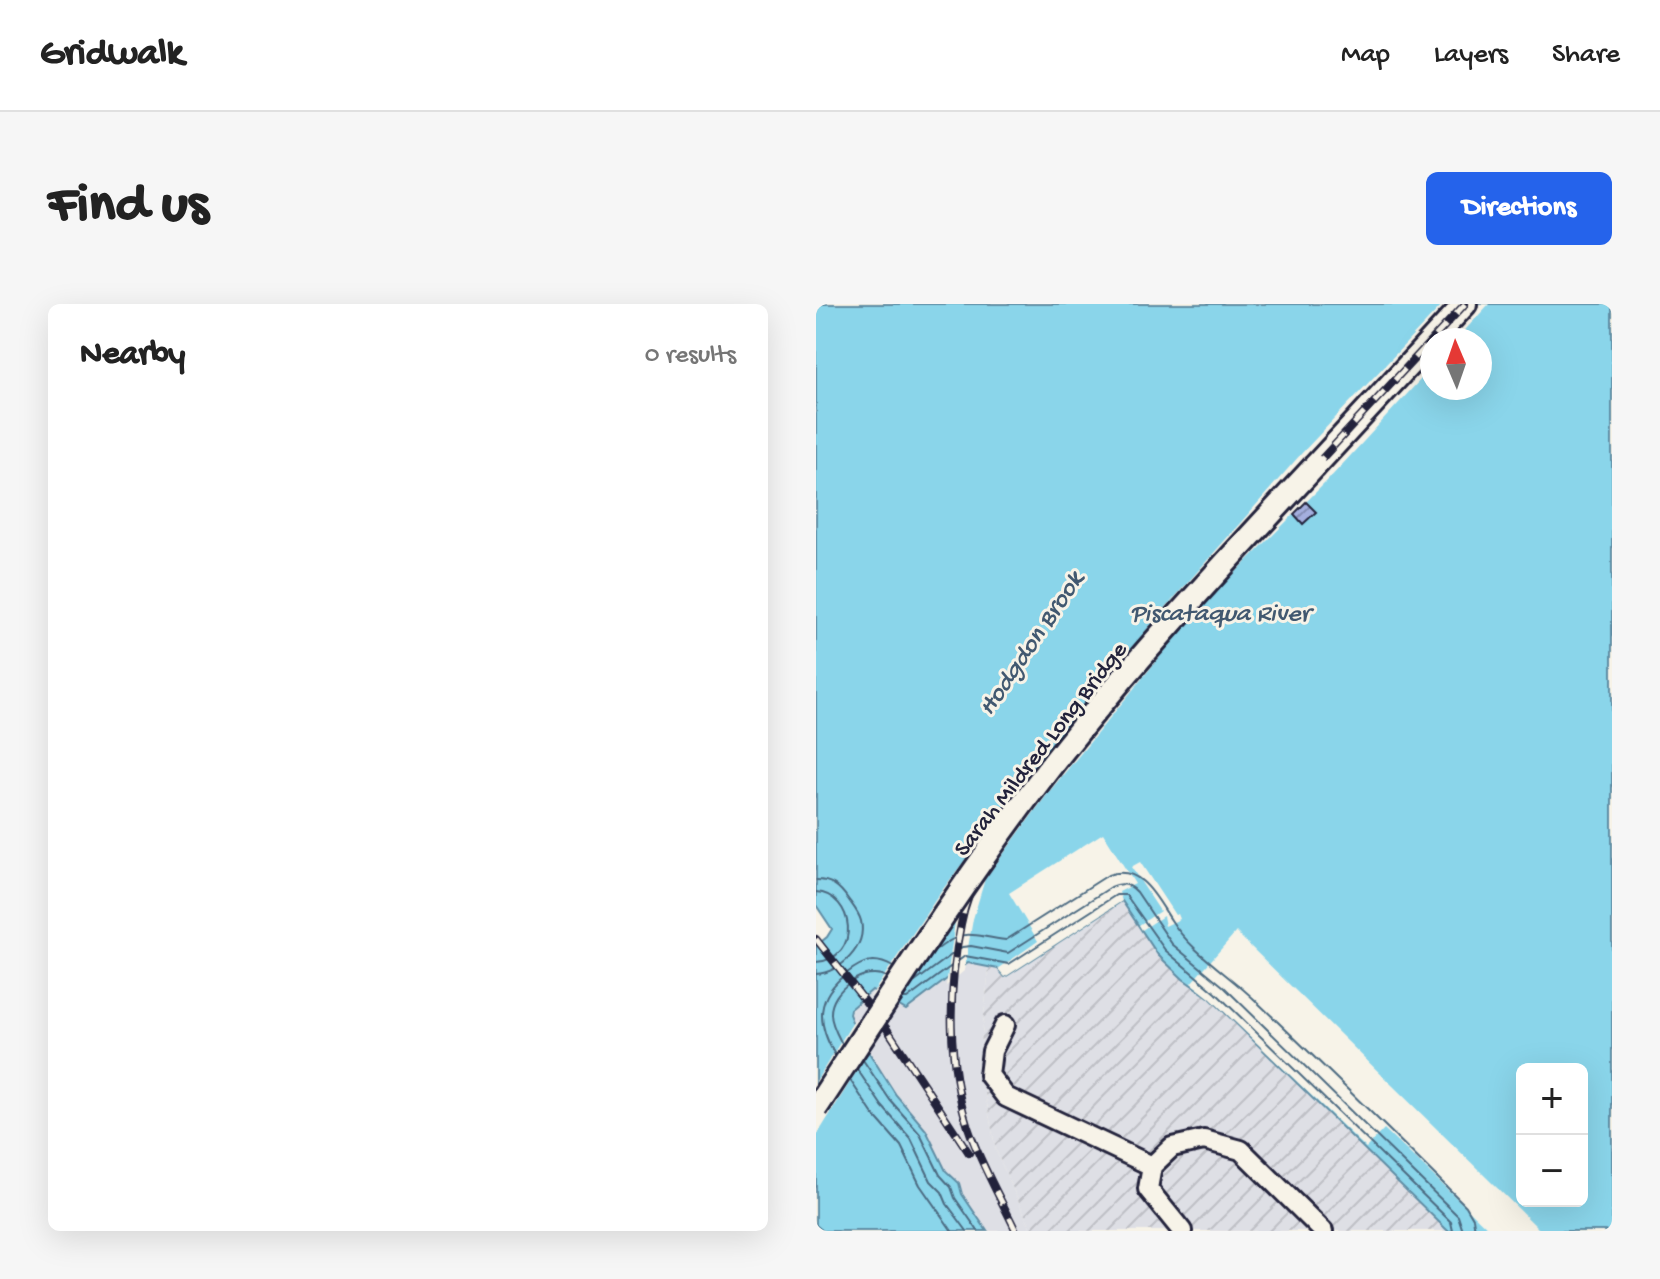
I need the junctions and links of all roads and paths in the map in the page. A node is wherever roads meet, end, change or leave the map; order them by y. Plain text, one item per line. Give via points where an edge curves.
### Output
1 (1465, 304) edge
2 (1005, 1025) dead end
3 (816, 1108) edge
4 (1152, 1166) junction
5 (1182, 1231) edge
6 (1323, 1231) edge

1 - 3 main road, Sarah Mildred Long Bridge, bridge via 1221,566 1054,762 929,935
2 - 4 lane via 992,1051 989,1075 1006,1097
4 - 5 lane via 1148,1189
4 - 6 lane via 1172,1147 1204,1140 1241,1150

